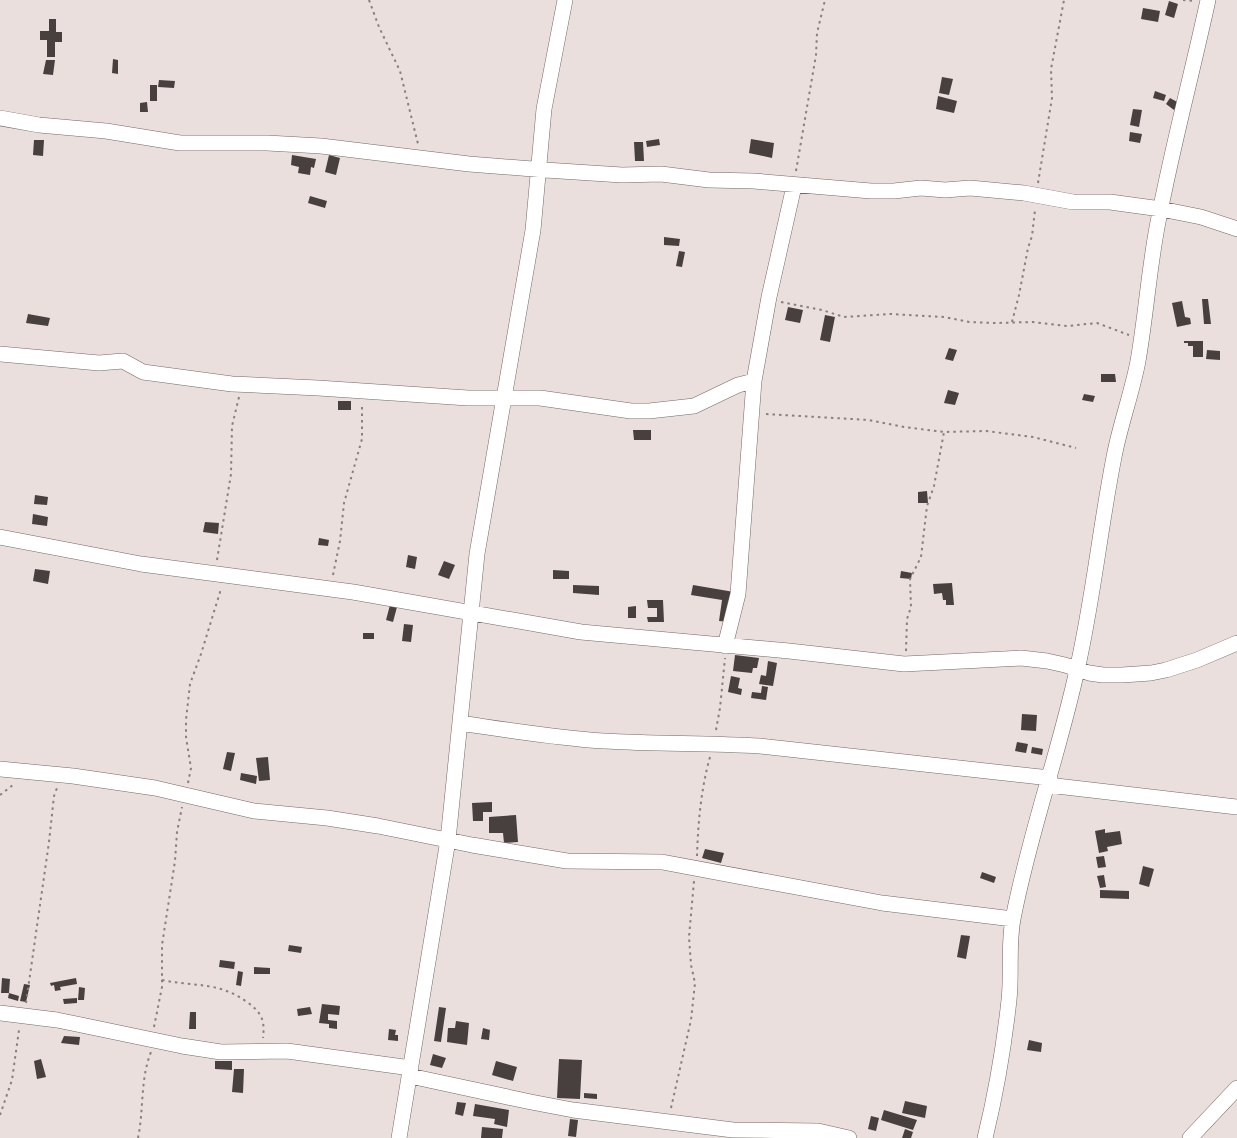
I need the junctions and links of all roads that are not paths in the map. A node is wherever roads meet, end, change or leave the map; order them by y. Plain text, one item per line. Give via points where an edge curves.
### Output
1 (565, 0) edge
2 (1208, 0) edge
3 (0, 118) edge
4 (538, 169) junction
5 (794, 186) junction
6 (1161, 209) junction
7 (1237, 228) edge
8 (0, 354) edge
9 (754, 381) junction
10 (503, 398) junction
11 (0, 538) edge
12 (471, 614) junction
13 (1237, 643) edge
14 (725, 646) junction
15 (1078, 669) junction
16 (460, 723) junction
17 (0, 769) edge
18 (1049, 782) junction
19 (1237, 807) edge
20 (448, 840) junction
21 (1013, 919) junction
22 (0, 1013) edge
23 (410, 1072) junction
24 (1237, 1088) edge
25 (399, 1138) edge
26 (849, 1138) edge
27 (985, 1138) edge
28 (1190, 1138) edge

1 - 4 street via 544,109
2 - 6 street
3 - 4 street via 39,126 106,131 180,143 267,143 350,149
4 - 5 street via 622,175 661,174
4 - 10 street via 533,230
5 - 6 street via 879,191 970,188 1073,202 1110,202
5 - 9 street
6 - 7 street
6 - 15 street via 1149,272 1138,363 1114,455
8 - 10 street via 124,361 143,372 243,385
9 - 10 street via 694,406 649,411 616,410 540,398
9 - 14 street via 738,594
10 - 12 street via 477,554
11 - 12 street via 141,564 330,589
12 - 14 street via 581,632
12 - 16 street
13 - 15 street via 1197,660 1152,673 1103,675
14 - 15 street via 904,664 1021,658 1047,660
15 - 18 street
16 - 18 street via 602,741 714,743 807,751
16 - 20 street
17 - 20 street via 154,788 254,811 327,818
18 - 19 street
18 - 21 street
20 - 21 street via 567,861 662,862 882,903
20 - 23 street
21 - 27 street via 1009,999
22 - 23 street via 57,1020 221,1052 287,1051
23 - 25 street
23 - 26 street via 531,1102 733,1130 818,1130
24 - 28 street

